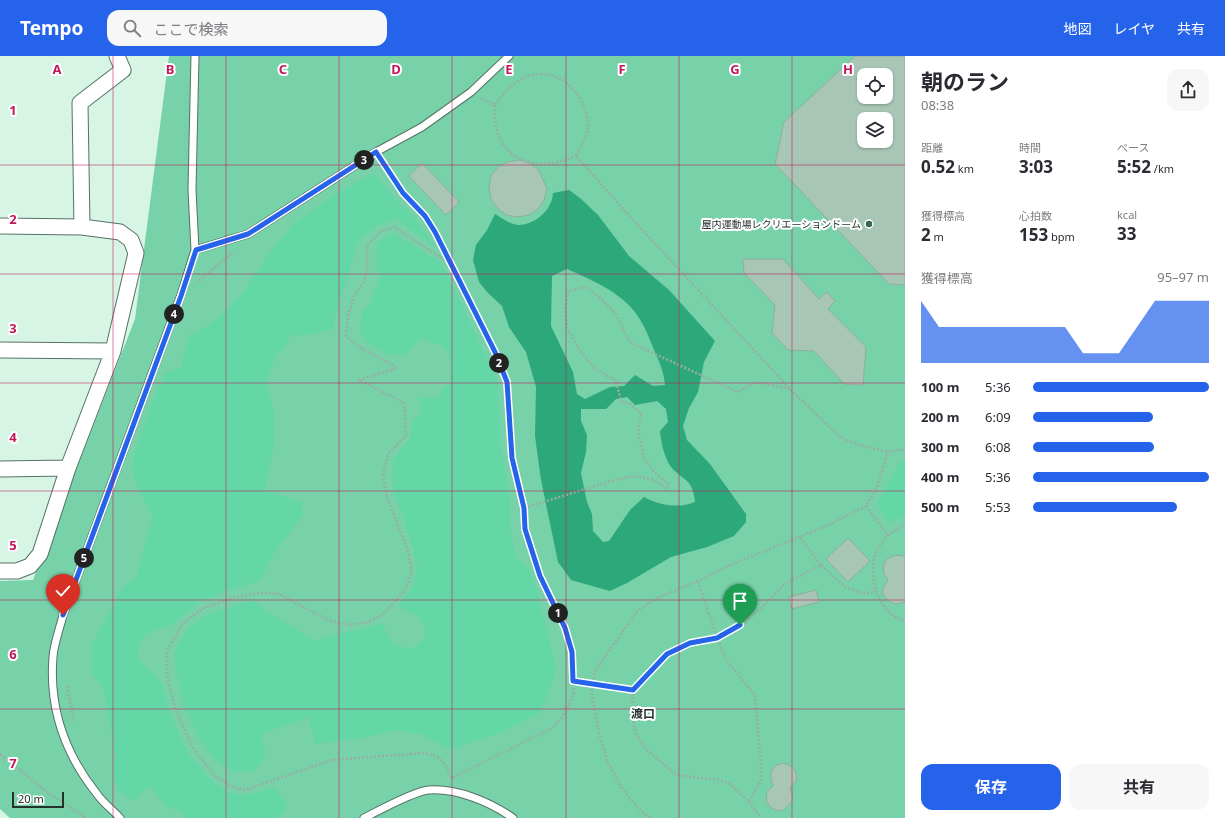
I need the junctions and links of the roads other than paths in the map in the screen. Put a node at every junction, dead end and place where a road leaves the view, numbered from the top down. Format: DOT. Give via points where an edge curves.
graph roads {
  1 [pos="116,56"];
  2 [pos="195,56"];
  3 [pos="509,56"];
  4 [pos="0,226"];
  5 [pos="82,227"];
  6 [pos="196,250"];
  7 [pos="0,350"];
  8 [pos="113,351"];
  9 [pos="68,468"];
  10 [pos="0,469"];
  11 [pos="0,571"];
  12 [pos="120,818"];
  13 [pos="364,818"];
  14 [pos="513,818"];
  1 -- 5 [label="street" via="123,70 80,103"];
  2 -- 6 [label="lane" via="192,190"];
  3 -- 6 [label="lane" via="471,92 432,121 376,152 248,234"];
  4 -- 5 [label="street"];
  5 -- 8 [label="street" via="120,232 131,240 136,253"];
  6 -- 12 [label="lane" via="63,615 53,656 53,690 59,726 89,783"];
  7 -- 8 [label="street"];
  8 -- 9 [label="street"];
  9 -- 10 [label="street"];
  9 -- 11 [label="street" via="40,554 30,566 17,572"];
  13 -- 14 [label="lane" via="428,790 462,794 495,806"];
}
